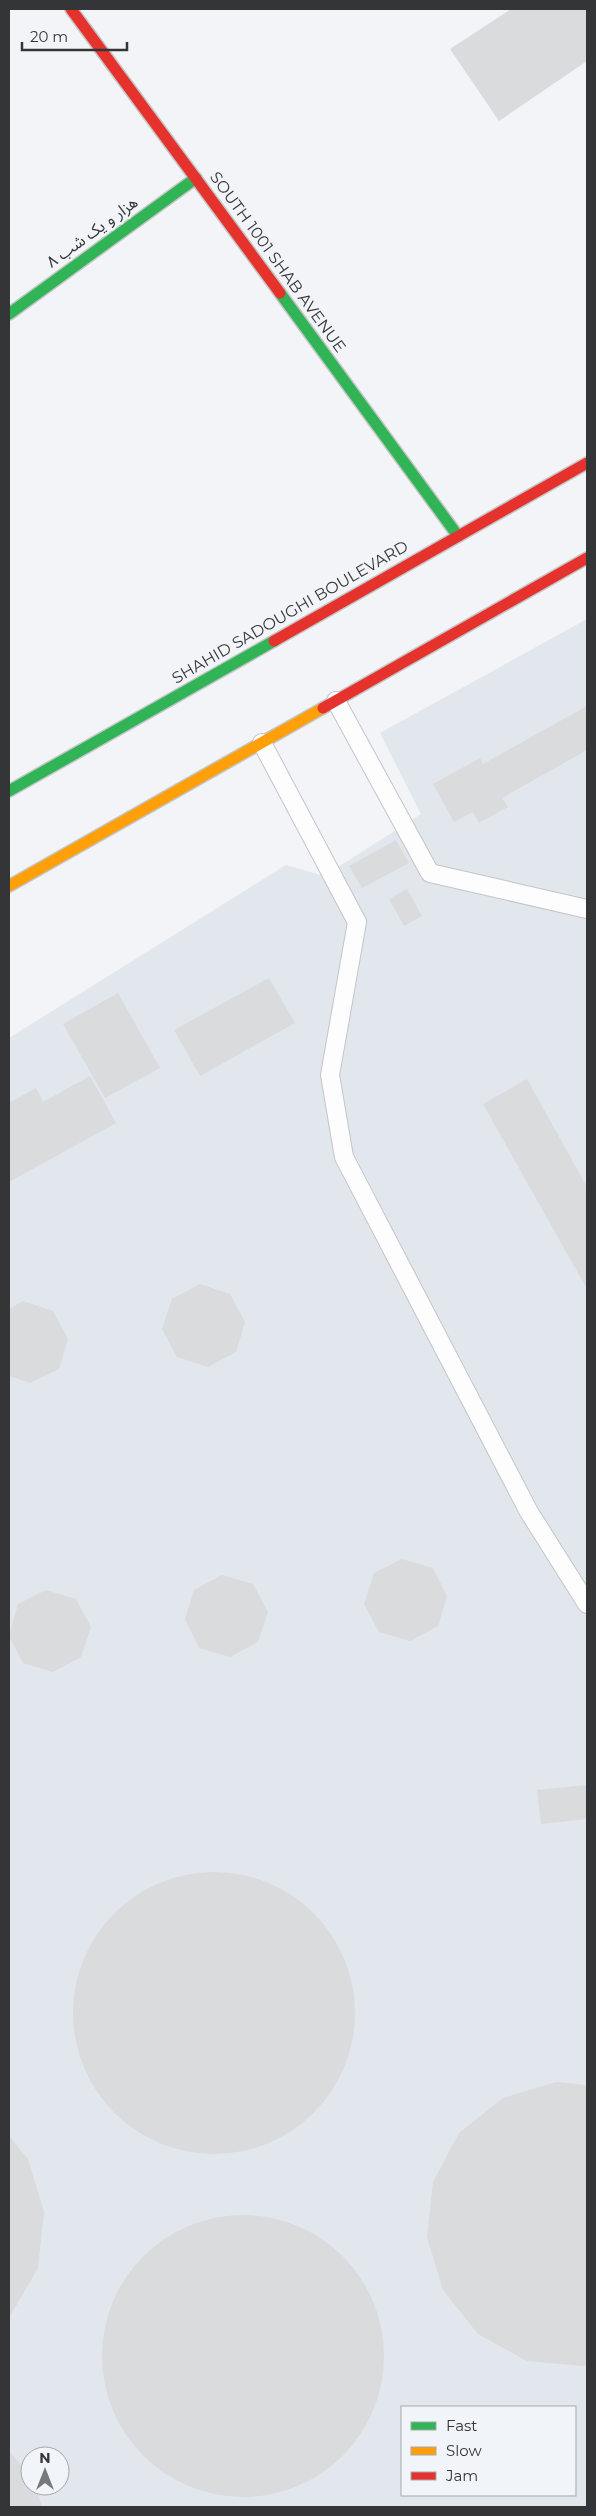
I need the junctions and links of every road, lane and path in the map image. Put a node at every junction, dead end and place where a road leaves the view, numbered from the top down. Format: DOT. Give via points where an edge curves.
graph roads {
  1 [pos="71,9"];
  2 [pos="196,178"];
  3 [pos="9,314"];
  4 [pos="587,463"];
  5 [pos="458,536"];
  6 [pos="587,558"];
  7 [pos="336,701"];
  8 [pos="262,743"];
  9 [pos="9,790"];
  10 [pos="9,886"];
  11 [pos="587,909"];
  12 [pos="587,1604"];
  1 -- 2 [label="main road, SOUTH 1001 SHAB AVENUE"];
  2 -- 3 [label="main road, هزار و یک شب ۸"];
  2 -- 5 [label="main road, SOUTH 1001 SHAB AVENUE"];
  4 -- 5 [label="main road, SHAHID SADOUGHI BOULEVARD"];
  5 -- 9 [label="main road, SHAHID SADOUGHI BOULEVARD"];
  6 -- 7 [label="main road"];
  7 -- 8 [label="main road"];
  7 -- 11 [label="lane" via="430,873"];
  8 -- 10 [label="main road"];
  8 -- 12 [label="lane" via="357,922 330,1076 344,1157 529,1512"];
}
